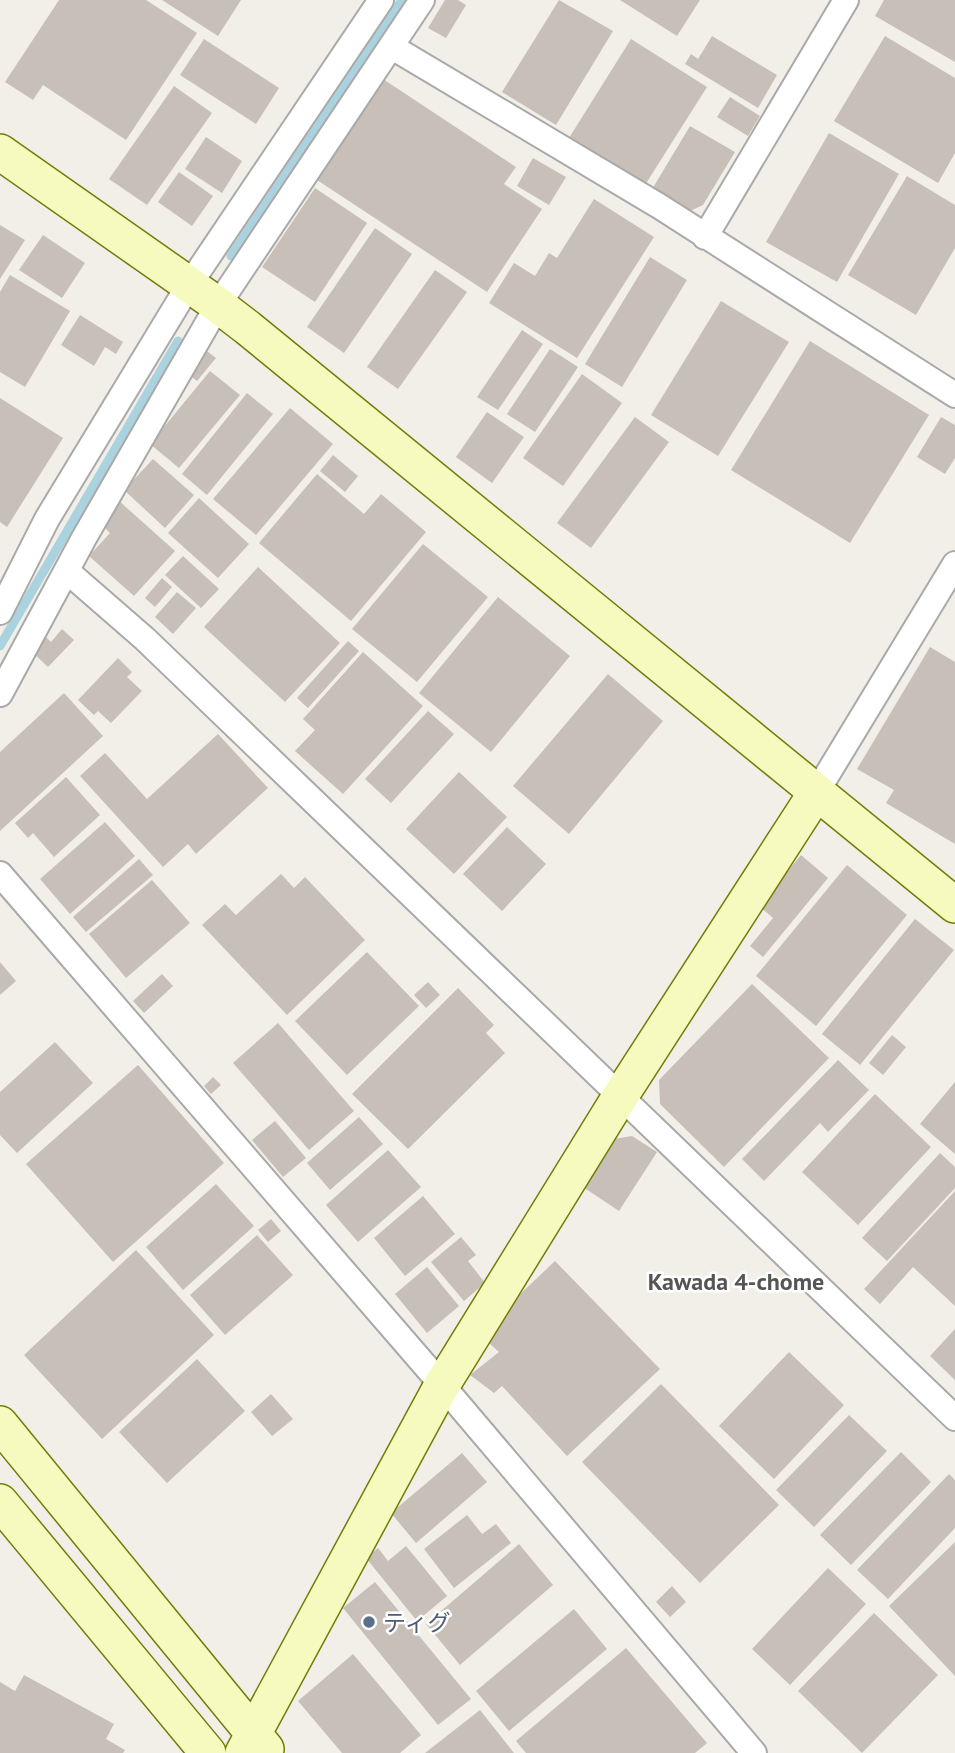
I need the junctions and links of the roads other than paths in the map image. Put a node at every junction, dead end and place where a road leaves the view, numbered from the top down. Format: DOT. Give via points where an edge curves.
graph roads {
  1 [pos="381,0"];
  2 [pos="422,0"];
  3 [pos="846,0"];
  4 [pos="393,47"];
  5 [pos="0,152"];
  6 [pos="705,237"];
  7 [pos="189,285"];
  8 [pos="218,305"];
  9 [pos="955,395"];
  10 [pos="955,564"];
  11 [pos="68,572"];
  12 [pos="0,612"];
  13 [pos="0,694"];
  14 [pos="816,793"];
  15 [pos="0,874"];
  16 [pos="955,905"];
  17 [pos="621,1096"];
  18 [pos="442,1385"];
  19 [pos="955,1419"];
  20 [pos="0,1424"];
  21 [pos="0,1503"];
  22 [pos="255,1746"];
  23 [pos="208,1753"];
  24 [pos="754,1753"];
  1 -- 7 [label="street"];
  2 -- 4 [label="street"];
  3 -- 6 [label="street"];
  4 -- 6 [label="street"];
  4 -- 8 [label="street"];
  5 -- 7 [label="street"];
  6 -- 9 [label="street"];
  7 -- 8 [label="street"];
  7 -- 12 [label="street" via="47,519"];
  8 -- 11 [label="street"];
  8 -- 14 [label="street"];
  10 -- 14 [label="street"];
  11 -- 13 [label="street"];
  11 -- 17 [label="street" via="145,639"];
  14 -- 16 [label="street"];
  14 -- 17 [label="street"];
  15 -- 18 [label="street"];
  17 -- 18 [label="street"];
  17 -- 19 [label="street"];
  18 -- 22 [label="street"];
  18 -- 24 [label="street"];
  20 -- 22 [label="street"];
  21 -- 23 [label="street"];
}
